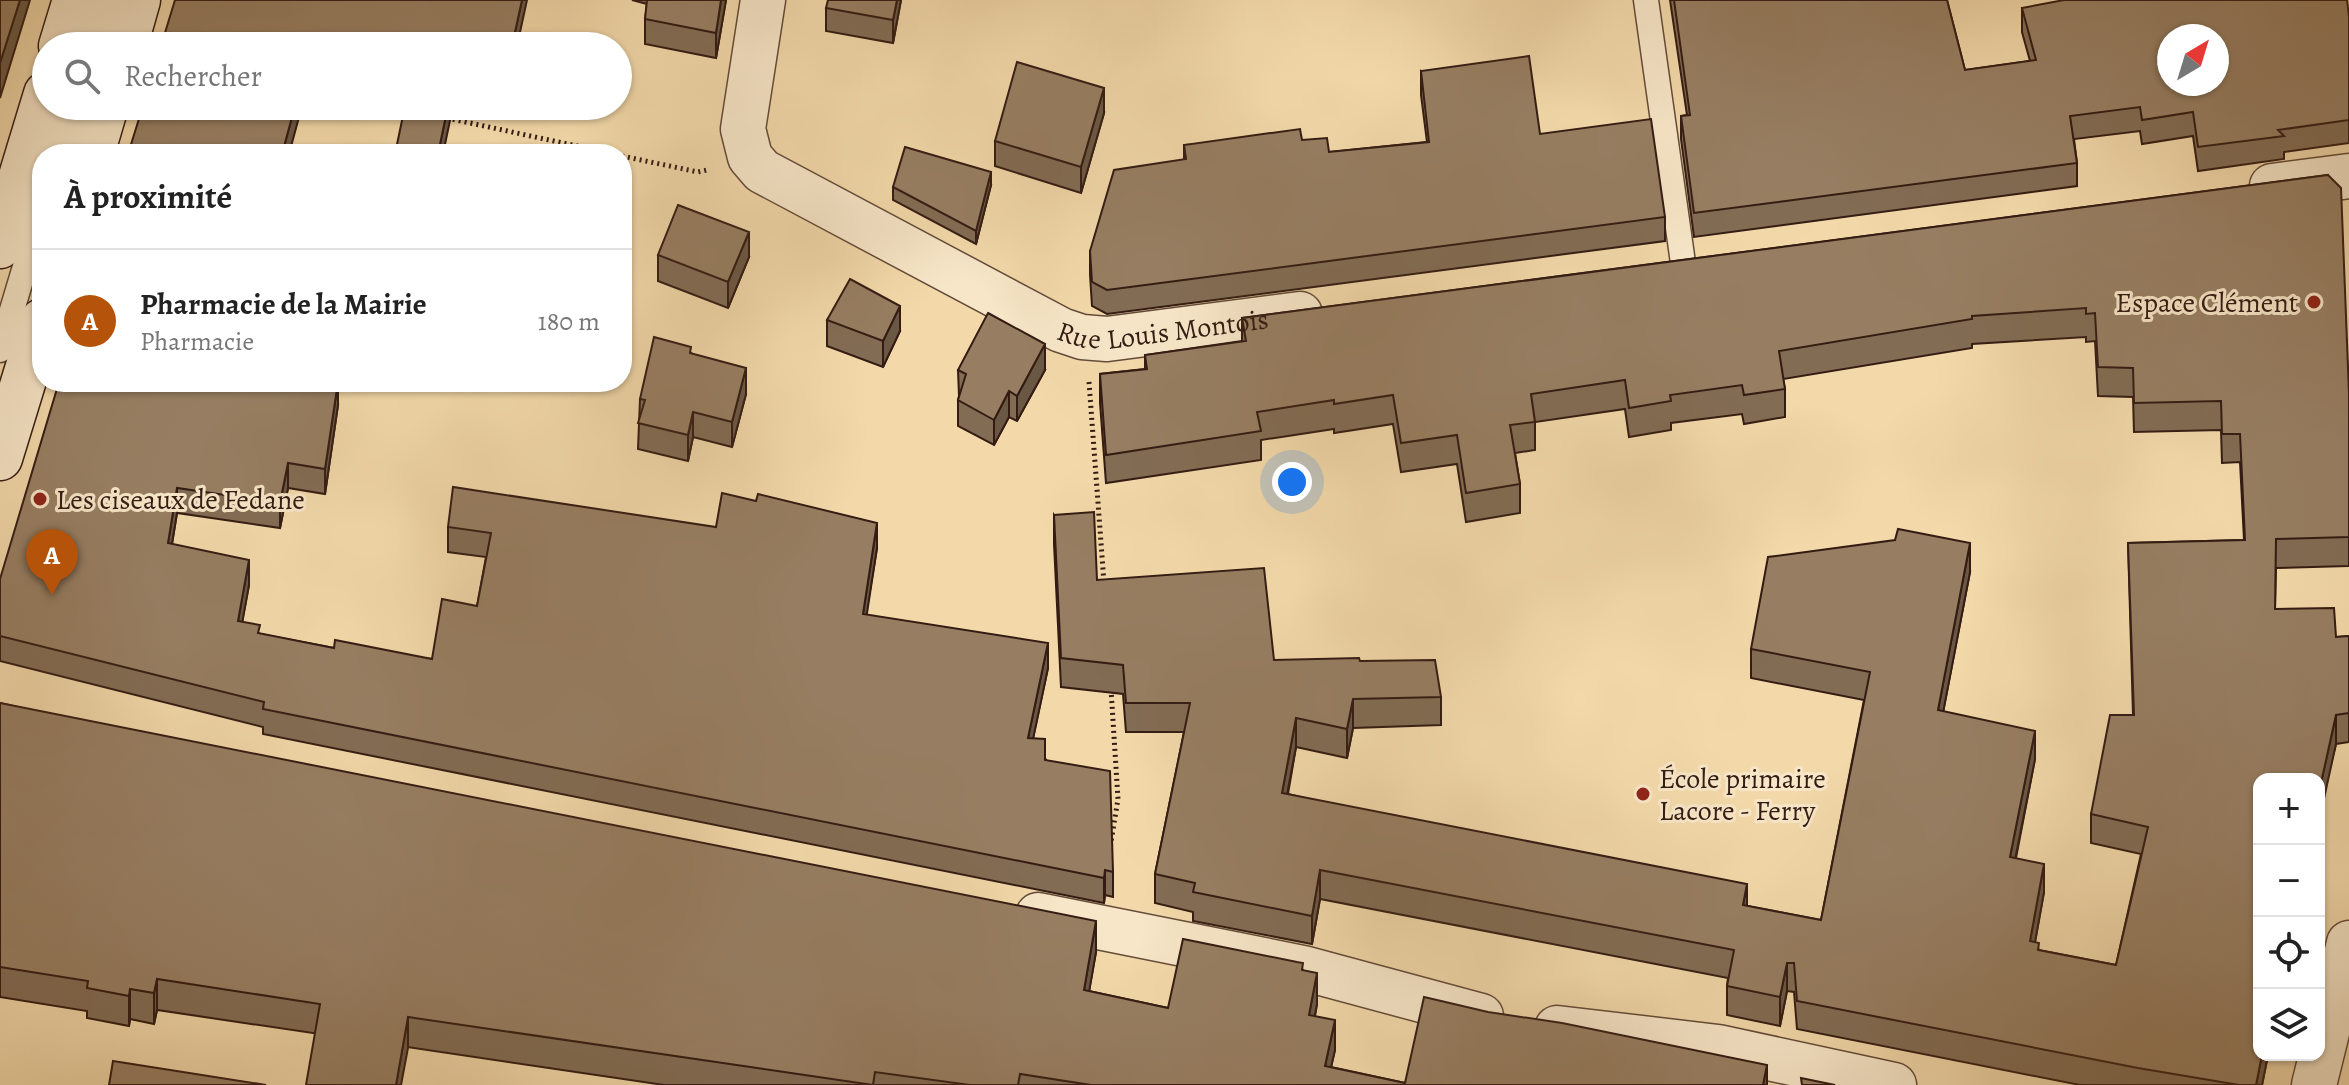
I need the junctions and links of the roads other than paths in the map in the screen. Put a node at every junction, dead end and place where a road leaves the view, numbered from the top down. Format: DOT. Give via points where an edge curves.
graph roads {
  1 [pos="75,0"];
  2 [pos="105,0"];
  3 [pos="138,0"];
  4 [pos="763,0"];
  5 [pos="1646,0"];
  6 [pos="65,32"];
  7 [pos="95,32"];
  8 [pos="129,32"];
  9 [pos="38,120"];
  10 [pos="69,120"];
  11 [pos="102,120"];
  12 [pos="62,144"];
  13 [pos="95,144"];
  14 [pos="2349,176"];
  15 [pos="2226,192"];
  16 [pos="0,246"];
  17 [pos="32,256"];
  18 [pos="1729,257"];
  19 [pos="1667,265"];
  20 [pos="1340,308"];
  21 [pos="32,335"];
  22 [pos="8,368"];
  23 [pos="0,458"];
  24 [pos="1006,908"];
  25 [pos="2349,943"];
  26 [pos="1894,1085"];
  27 [pos="2314,1085"];
  1 -- 6 [label="street"];
  2 -- 7 [label="lane"];
  3 -- 8 [label="street"];
  4 -- 20 [label="street, Rue Louis Montois" via="743,129 750,157 762,171 1082,337 1107,339"];
  5 -- 19 [label="lane"];
  9 -- 16 [label="street"];
  10 -- 12 [label="lane"];
  11 -- 13 [label="street"];
  14 -- 15 [label="street"];
  17 -- 22 [label="lane"];
  18 -- 19 [label="street"];
  21 -- 22 [label="street"];
  22 -- 23 [label="street"];
  24 -- 26 [label="street" via="1303,968 1493,1018 1718,1047"];
  25 -- 27 [label="street"];
}
